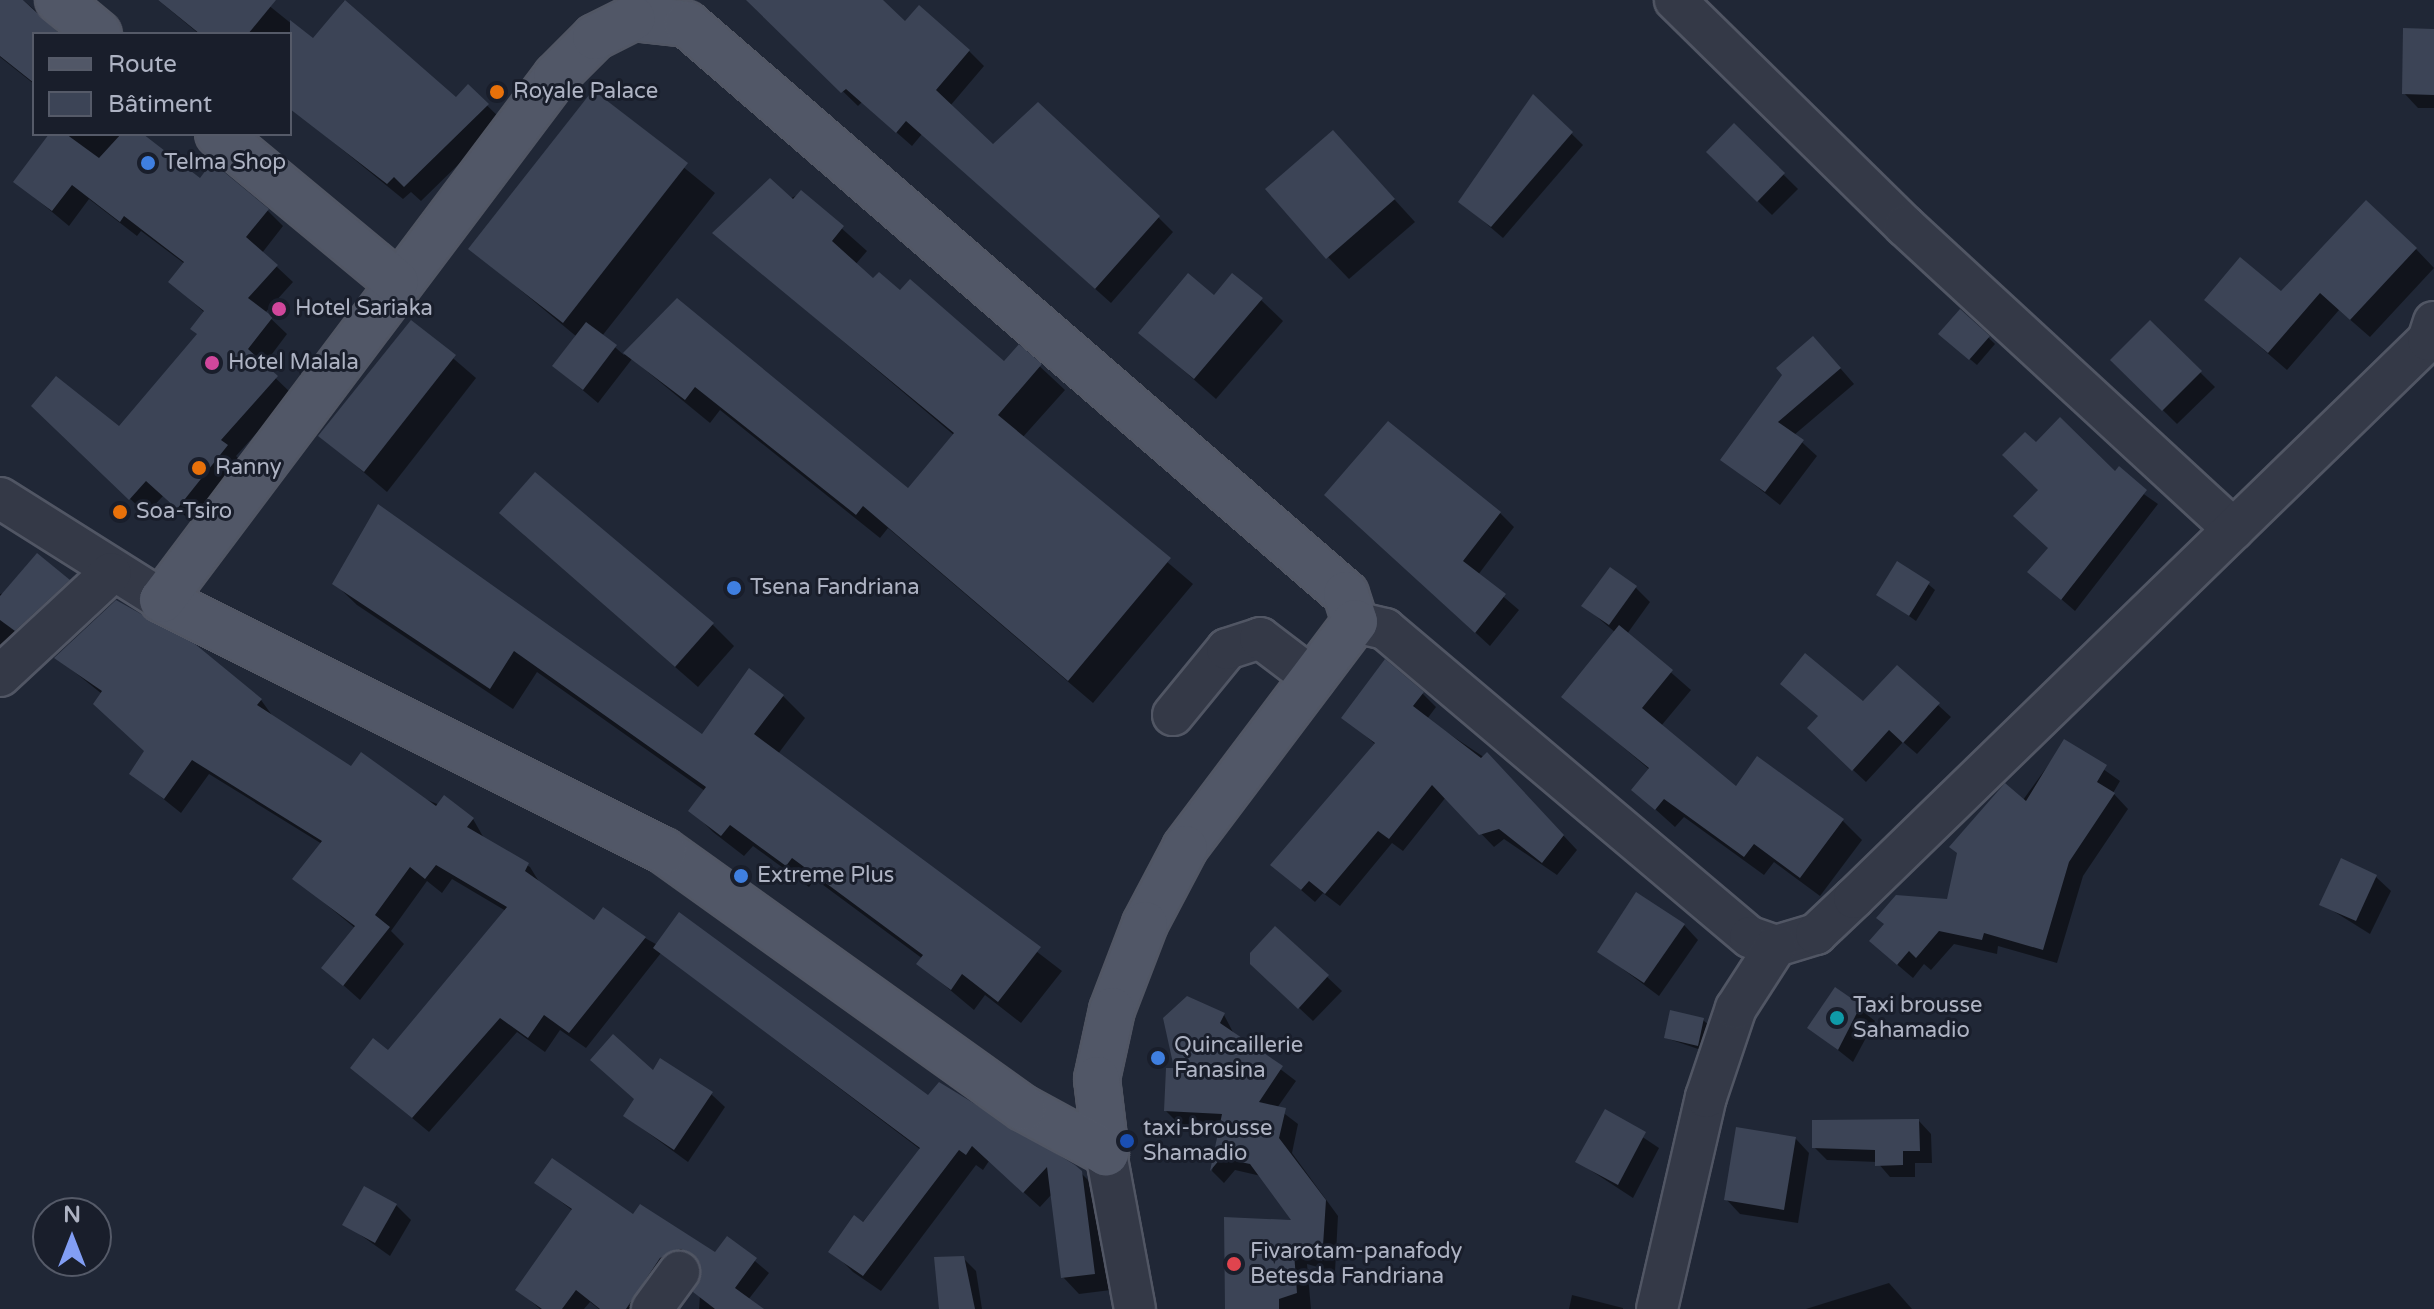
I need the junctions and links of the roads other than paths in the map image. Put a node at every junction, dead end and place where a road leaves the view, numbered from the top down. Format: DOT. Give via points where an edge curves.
graph roads {
  1 [pos="58,0"];
  2 [pos="1675,0"];
  3 [pos="97,32"];
  4 [pos="220,136"];
  5 [pos="396,282"];
  6 [pos="2434,322"];
  7 [pos="0,498"];
  8 [pos="2233,529"];
  9 [pos="111,573"];
  10 [pos="162,600"];
  11 [pos="1355,622"];
  12 [pos="0,676"];
  13 [pos="1314,679"];
  14 [pos="1173,715"];
  15 [pos="1776,946"];
  16 [pos="1106,1153"];
  17 [pos="679,1272"];
  18 [pos="652,1309"];
  19 [pos="1135,1309"];
  20 [pos="1657,1309"];
  1 -- 3 [label="main road"];
  2 -- 8 [label="street" via="1905,226"];
  4 -- 5 [label="main road"];
  5 -- 10 [label="main road"];
  5 -- 11 [label="main road" via="595,37 633,18 687,24 1346,594"];
  6 -- 8 [label="street" via="2428,340"];
  7 -- 9 [label="street"];
  8 -- 15 [label="street" via="1816,934"];
  9 -- 10 [label="street"];
  9 -- 12 [label="street"];
  10 -- 16 [label="main road" via="664,851 1023,1108"];
  11 -- 13 [label="main road"];
  11 -- 15 [label="street" via="1385,629 1750,937"];
  13 -- 14 [label="street" via="1260,638 1227,649"];
  13 -- 16 [label="main road" via="1185,848 1145,924 1112,1010 1097,1079"];
  15 -- 20 [label="street" via="1736,1008 1706,1097"];
  16 -- 19 [label="street"];
  17 -- 18 [label="street"];
}
